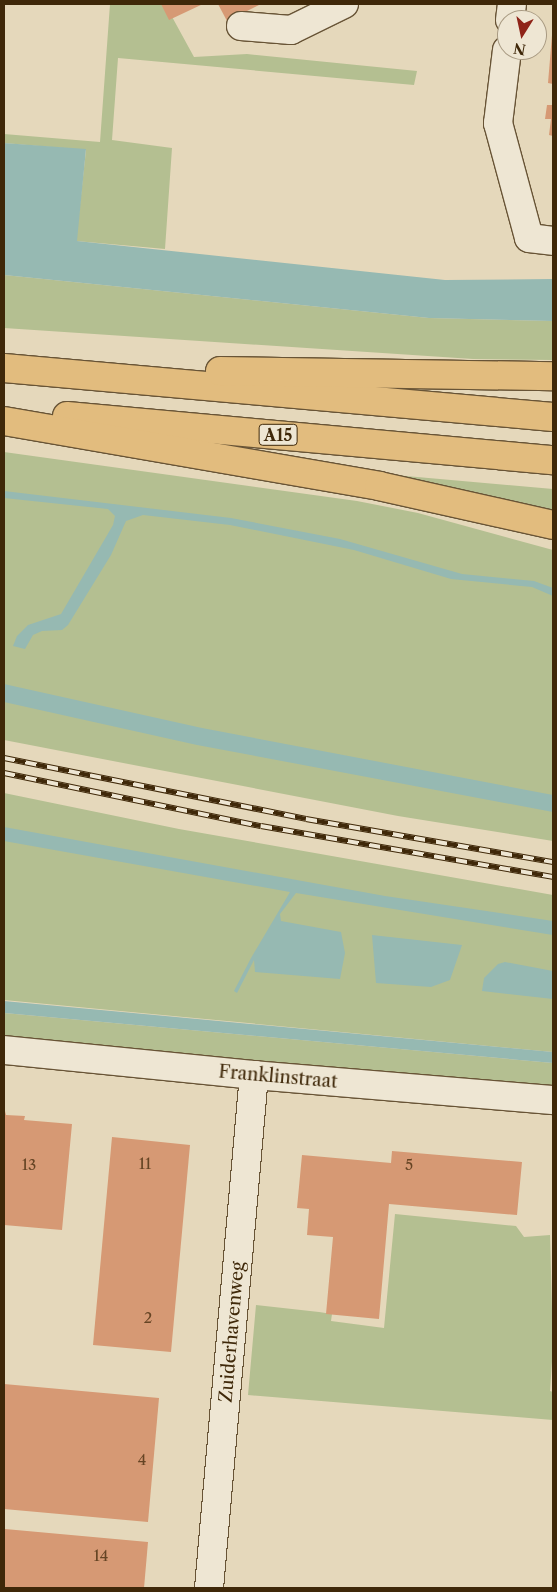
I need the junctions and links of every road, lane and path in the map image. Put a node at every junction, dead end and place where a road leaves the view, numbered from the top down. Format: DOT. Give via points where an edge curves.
graph roads {
  1 [pos="344,4"];
  2 [pos="241,26"];
  3 [pos="506,60"];
  4 [pos="553,241"];
  5 [pos="4,368"];
  6 [pos="553,376"];
  7 [pos="4,410"];
  8 [pos="553,417"];
  9 [pos="4,421"];
  10 [pos="553,460"];
  11 [pos="553,525"];
  12 [pos="4,1050"];
  13 [pos="254,1075"];
  14 [pos="553,1100"];
  15 [pos="209,1588"];
  1 -- 2 [label="street" via="291,30"];
  3 -- 4 [label="street" via="498,123 528,238"];
  5 -- 6 [label="highway"];
  5 -- 8 [label="highway"];
  7 -- 10 [label="highway, A15"];
  9 -- 11 [label="highway, A15" via="379,486"];
  12 -- 13 [label="street, Franklinstraat"];
  13 -- 14 [label="street, Franklinstraat"];
  13 -- 15 [label="street, Zuiderhavenweg"];
}
